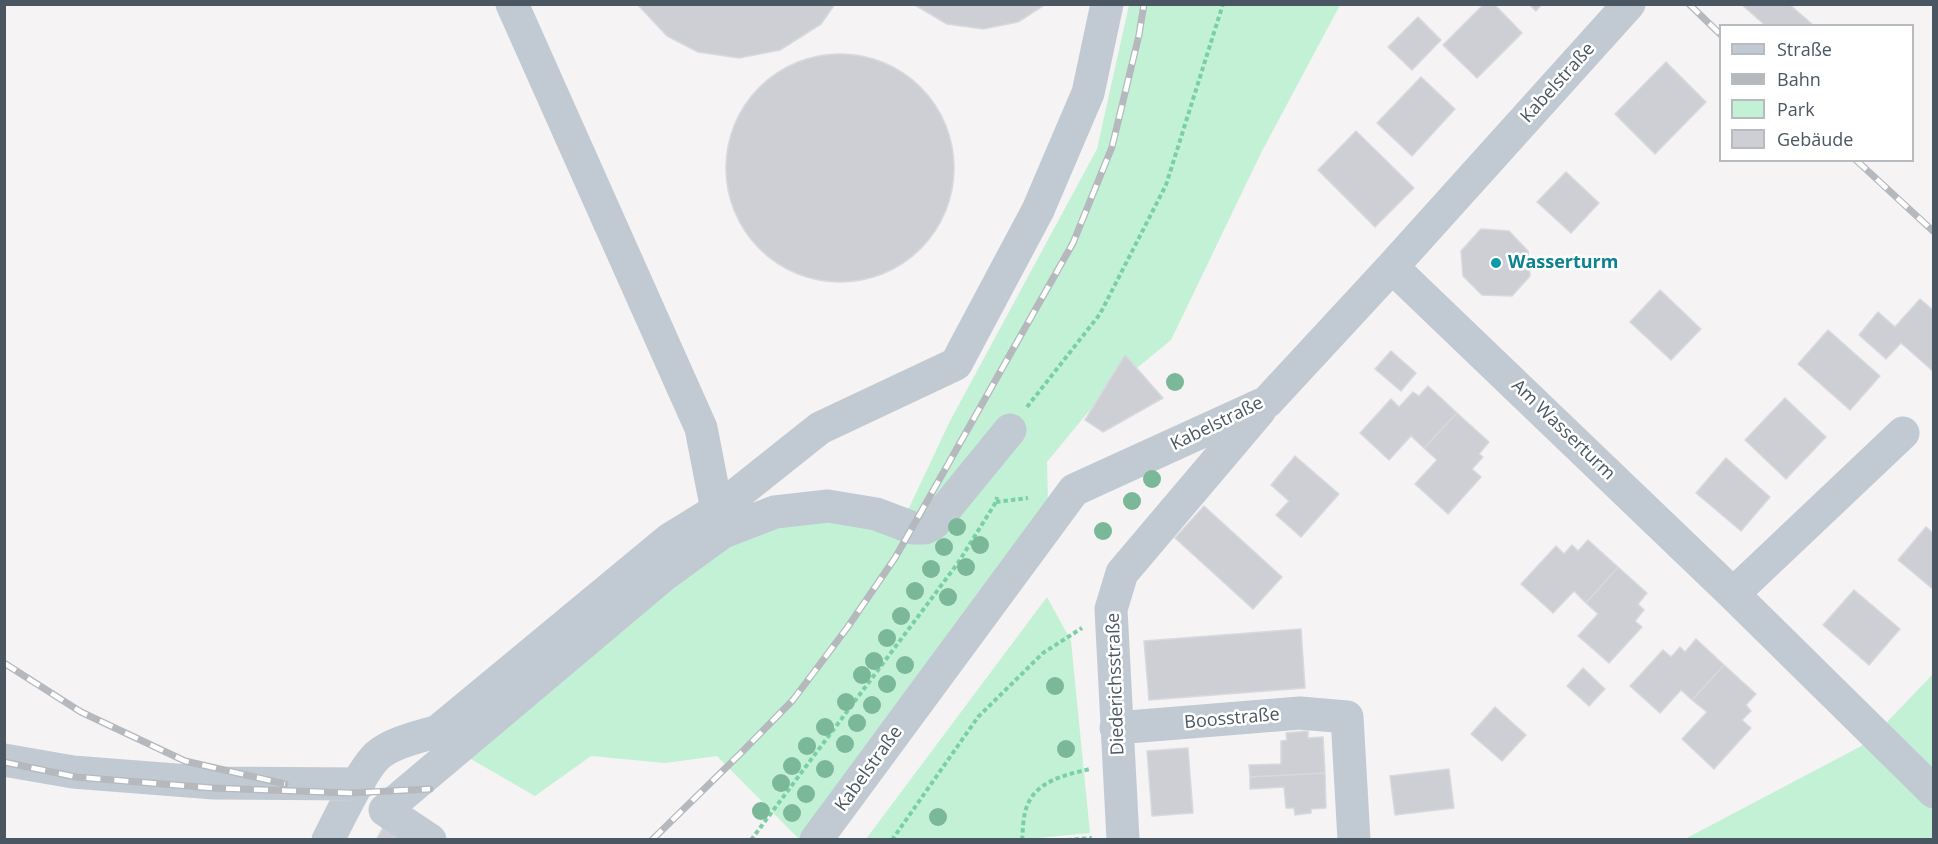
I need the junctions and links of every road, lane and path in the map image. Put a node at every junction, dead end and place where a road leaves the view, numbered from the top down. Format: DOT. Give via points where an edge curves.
graph roads {
  1 [pos="512,4"];
  2 [pos="1107,4"];
  3 [pos="1629,4"];
  4 [pos="1392,267"];
  5 [pos="1267,402"];
  6 [pos="1010,430"];
  7 [pos="1903,433"];
  8 [pos="717,510"];
  9 [pos="1733,594"];
  10 [pos="1111,609"];
  11 [pos="1116,728"];
  12 [pos="4,760"];
  13 [pos="1119,763"];
  14 [pos="359,784"];
  15 [pos="1934,792"];
  16 [pos="328,840"];
  17 [pos="430,840"];
  18 [pos="816,840"];
  19 [pos="892,840"];
  20 [pos="1022,840"];
  21 [pos="1123,840"];
  22 [pos="1354,840"];
  1 -- 8 [label="street" via="701,428"];
  2 -- 8 [label="street" via="1088,93 1038,210 956,364 820,428"];
  3 -- 4 [label="street, Kabelstraße"];
  4 -- 5 [label="street, Kabelstraße"];
  4 -- 9 [label="street, Am Wasserturm"];
  5 -- 10 [label="street, Diederichsstraße" via="1122,573"];
  5 -- 18 [label="street, Kabelstraße" via="1074,490"];
  6 -- 17 [label="street" via="934,523 925,528 828,506 775,512 723,532 664,575 385,810"];
  7 -- 9 [label="street"];
  8 -- 14 [label="street" via="670,539 438,731 379,755"];
  9 -- 15 [label="street, Am Wasserturm"];
  10 -- 11 [label="street, Diederichsstraße"];
  10 -- 19 [label="path" via="1043,653 978,717"];
  11 -- 13 [label="street, Diederichsstraße"];
  11 -- 22 [label="street, Boosstraße" via="1300,713 1347,717"];
  12 -- 14 [label="street" via="73,772 214,783"];
  13 -- 20 [label="path" via="1058,777 1038,789 1026,807"];
  13 -- 21 [label="street, Diederichsstraße"];
  14 -- 16 [label="street"];
}
